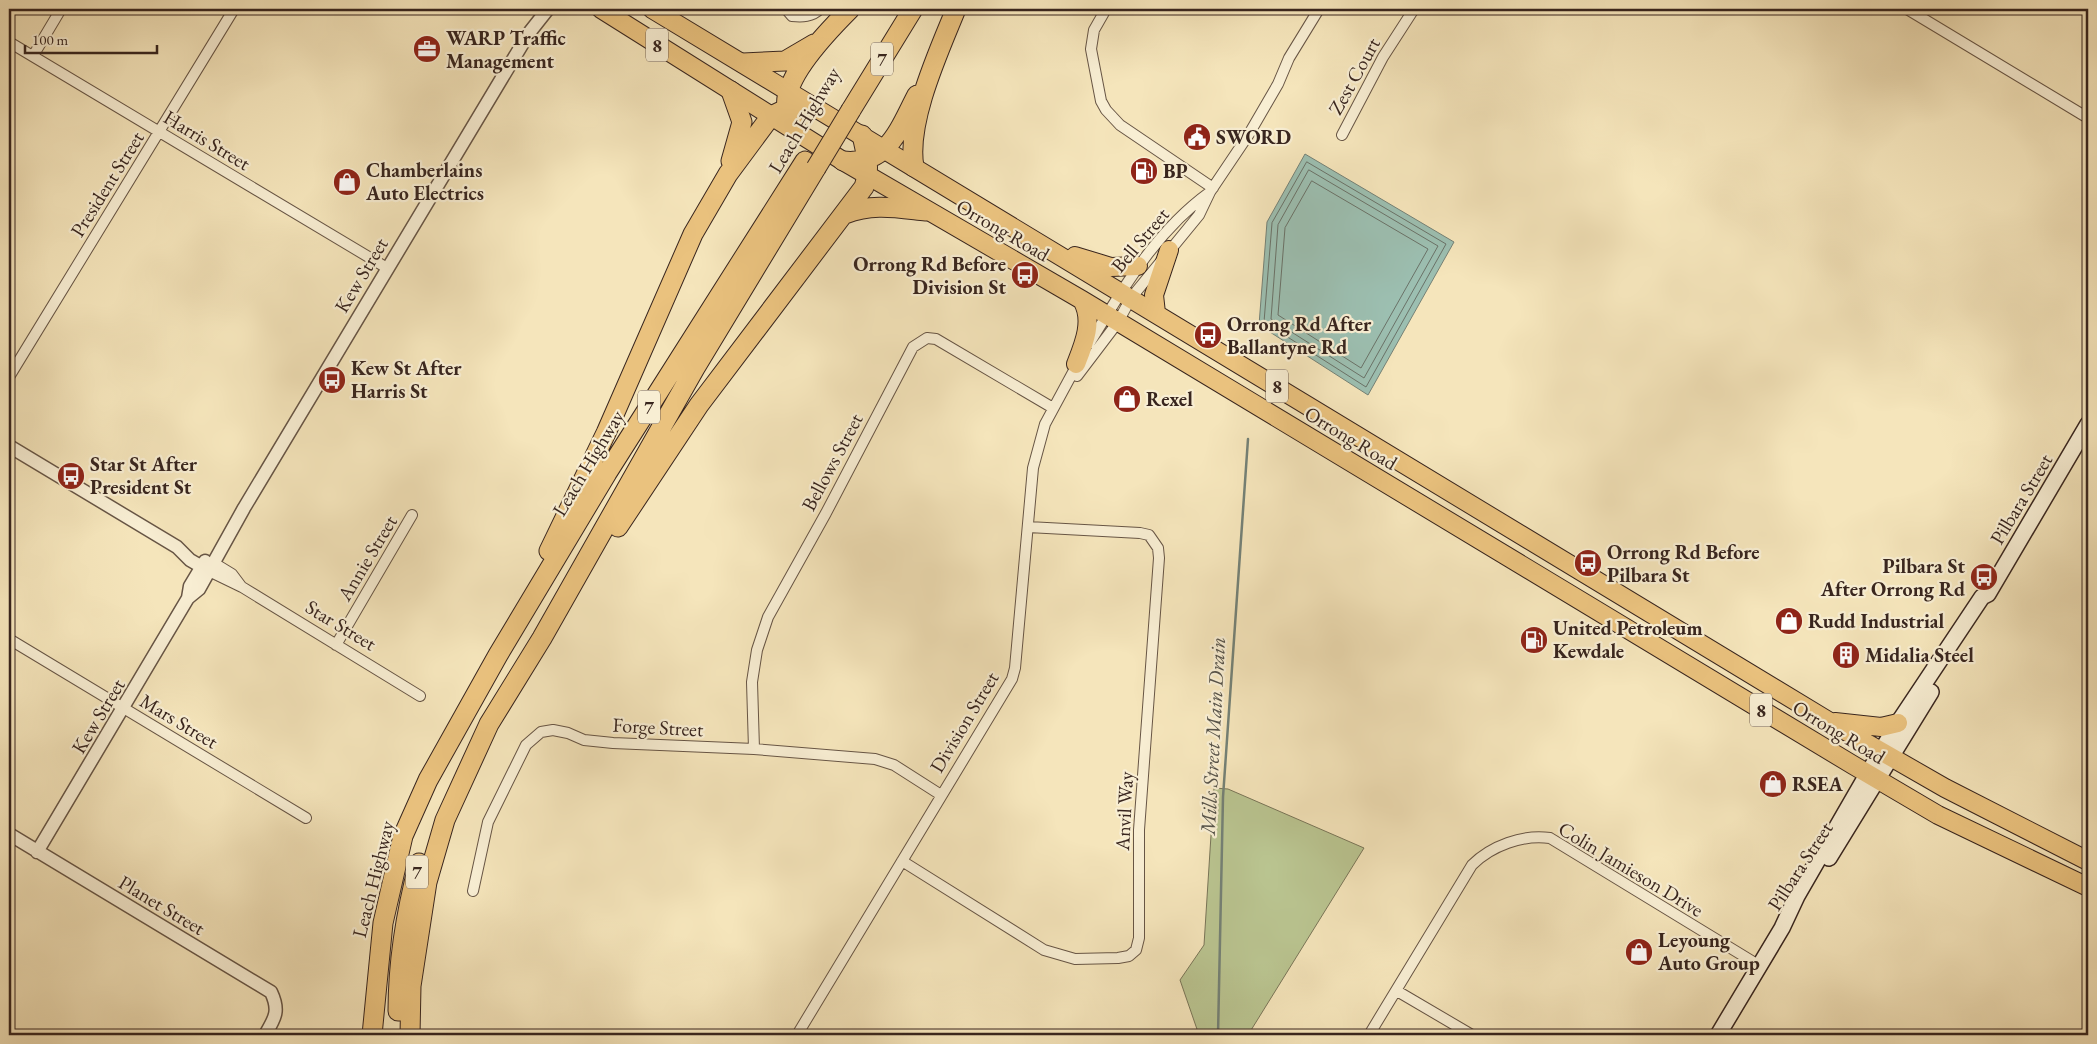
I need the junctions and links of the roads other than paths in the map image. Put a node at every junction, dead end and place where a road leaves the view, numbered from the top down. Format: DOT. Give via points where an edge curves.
graph roads {
  1 [pos="61,9"];
  2 [pos="234,9"];
  3 [pos="540,9"];
  4 [pos="548,9"];
  5 [pos="601,9"];
  6 [pos="652,9"];
  7 [pos="786,9"];
  8 [pos="820,9"];
  9 [pos="850,9"];
  10 [pos="898,9"];
  11 [pos="912,9"];
  12 [pos="956,9"];
  13 [pos="1106,9"];
  14 [pos="1319,9"];
  15 [pos="1414,9"];
  16 [pos="1907,9"];
  17 [pos="529,33"];
  18 [pos="820,40"];
  19 [pos="9,42"];
  20 [pos="32,56"];
  21 [pos="743,63"];
  22 [pos="930,73"];
  23 [pos="731,91"];
  24 [pos="782,105"];
  25 [pos="846,106"];
  26 [pos="816,107"];
  27 [pos="2088,118"];
  28 [pos="160,133"];
  29 [pos="799,134"];
  30 [pos="862,135"];
  31 [pos="1342,135"];
  32 [pos="885,149"];
  33 [pos="843,161"];
  34 [pos="810,165"];
  35 [pos="914,167"];
  36 [pos="868,168"];
  37 [pos="728,174"];
  38 [pos="1212,190"];
  39 [pos="926,211"];
  40 [pos="845,214"];
  41 [pos="1033,240"];
  42 [pos="1169,250"];
  43 [pos="1138,266"];
  44 [pos="387,268"];
  45 [pos="1125,295"];
  46 [pos="1082,300"];
  47 [pos="1156,313"];
  48 [pos="1112,319"];
  49 [pos="1076,364"];
  50 [pos="9,377"];
  51 [pos="1062,393"];
  52 [pos="1053,408"];
  53 [pos="2088,424"];
  54 [pos="9,446"];
  55 [pos="412,515"];
  56 [pos="1028,527"];
  57 [pos="208,565"];
  58 [pos="1988,594"];
  59 [pos="542,638"];
  60 [pos="9,639"];
  61 [pos="336,644"];
  62 [pos="498,655"];
  63 [pos="420,696"];
  64 [pos="124,709"];
  65 [pos="1830,722"];
  66 [pos="1898,723"];
  67 [pos="489,724"];
  68 [pos="754,749"];
  69 [pos="1886,755"];
  70 [pos="1873,777"];
  71 [pos="941,795"];
  72 [pos="306,818"];
  73 [pos="9,834"];
  74 [pos="37,852"];
  75 [pos="902,861"];
  76 [pos="2088,861"];
  77 [pos="2088,887"];
  78 [pos="473,891"];
  79 [pos="377,966"];
  80 [pos="1760,966"];
  81 [pos="1397,991"];
  82 [pos="265,1035"];
  83 [pos="372,1035"];
  84 [pos="378,1035"];
  85 [pos="398,1035"];
  86 [pos="410,1035"];
  87 [pos="797,1035"];
  88 [pos="1369,1035"];
  89 [pos="1472,1035"];
  90 [pos="1718,1035"];
  1 -- 20 [label="street"];
  2 -- 28 [label="street, President Street"];
  3 -- 17 [label="street, Kew Street"];
  4 -- 17 [label="street, Kew Street"];
  5 -- 23 [label="highway, 8"];
  6 -- 21 [label="highway, 8"];
  7 -- 8 [label="street" via="792,16 803,17"];
  9 -- 18 [label="highway"];
  10 -- 25 [label="highway, Leach Highway / 7"];
  11 -- 25 [label="highway, Leach Highway / 7"];
  12 -- 22 [label="highway"];
  13 -- 38 [label="street" via="1094,30 1090,49 1101,101 1106,110 1120,125"];
  14 -- 38 [label="street, Bell Street" via="1249,134"];
  15 -- 31 [label="street, Zest Court" via="1383,57"];
  16 -- 27 [label="street"];
  17 -- 44 [label="street, Kew Street"];
  18 -- 21 [label="highway" via="785,61"];
  18 -- 24 [label="highway"];
  19 -- 20 [label="street, Harris Street"];
  20 -- 28 [label="street, Harris Street"];
  21 -- 24 [label="highway, 8"];
  22 -- 32 [label="highway"];
  22 -- 35 [label="highway" via="912,148"];
  23 -- 24 [label="highway, 8"];
  23 -- 37 [label="highway" via="742,122"];
  24 -- 26 [label="highway"];
  24 -- 29 [label="highway"];
  24 -- 37 [label="highway"];
  25 -- 34 [label="highway, Leach Highway / 7"];
  26 -- 30 [label="highway, Orrong Road / 8"];
  28 -- 44 [label="street, Harris Street"];
  28 -- 50 [label="street, President Street"];
  29 -- 33 [label="highway"];
  30 -- 32 [label="highway, Orrong Road / 8"];
  30 -- 36 [label="highway"];
  32 -- 35 [label="highway, Orrong Road / 8"];
  32 -- 36 [label="highway"];
  33 -- 36 [label="highway" via="856,162"];
  34 -- 59 [label="highway, Leach Highway / 7"];
  34 -- 62 [label="highway, Leach Highway / 7" via="607,473"];
  35 -- 41 [label="highway, Orrong Road / 8"];
  36 -- 39 [label="highway, Orrong Road / 8"];
  36 -- 40 [label="highway" via="864,187"];
  37 -- 62 [label="highway" via="693,234 606,433"];
  38 -- 42 [label="street, Bell Street" via="1199,214"];
  38 -- 43 [label="street, Bell Street" via="1190,206"];
  39 -- 40 [label="highway" via="876,206"];
  39 -- 46 [label="highway, Orrong Road / 8"];
  40 -- 59 [label="highway" via="699,405"];
  41 -- 43 [label="highway" via="1111,267"];
  41 -- 45 [label="highway, Orrong Road / 8"];
  42 -- 45 [label="street, Bell Street"];
  42 -- 47 [label="highway" via="1154,295"];
  43 -- 45 [label="street, Bell Street"];
  44 -- 57 [label="street, Kew Street"];
  45 -- 47 [label="highway, Orrong Road / 8"];
  45 -- 48 [label="street"];
  46 -- 48 [label="highway, Orrong Road / 8"];
  46 -- 49 [label="highway" via="1087,313 1086,332"];
  47 -- 65 [label="highway, Orrong Road / 8"];
  48 -- 49 [label="street, Division Street"];
  48 -- 51 [label="street, Division Street"];
  48 -- 70 [label="highway, Orrong Road / 8"];
  49 -- 51 [label="street, Division Street"];
  51 -- 52 [label="street, Division Street"];
  52 -- 56 [label="street, Division Street" via="1036,451"];
  52 -- 68 [label="street, Bellows Street" via="936,339 927,338 913,347 768,617 757,650 752,682"];
  53 -- 58 [label="main road, Pilbara Street"];
  54 -- 57 [label="street, Star Street" via="177,547 190,560"];
  55 -- 61 [label="street, Annie Street"];
  56 -- 71 [label="street, Division Street" via="1012,679"];
  56 -- 75 [label="street, Anvil Way" via="1140,533 1149,535 1158,548 1156,625 1139,830 1139,938 1136,950 1129,956 1118,958 1074,958 1044,950"];
  57 -- 61 [label="street, Star Street" via="232,574 242,587"];
  57 -- 64 [label="street, Kew Street" via="199,589 188,598"];
  58 -- 66 [label="main road, Pilbara Street" via="1982,597"];
  58 -- 69 [label="main road, Pilbara Street" via="1988,600"];
  59 -- 67 [label="highway, Leach Highway / 7"];
  60 -- 64 [label="street, Mars Street"];
  61 -- 63 [label="street, Star Street"];
  62 -- 79 [label="highway, Leach Highway / 7" via="428,780 403,836 382,923"];
  64 -- 72 [label="street, Mars Street"];
  64 -- 74 [label="street, Kew Street"];
  65 -- 66 [label="highway" via="1881,727"];
  65 -- 69 [label="highway, Orrong Road / 8"];
  66 -- 69 [label="main road, Pilbara Street"];
  67 -- 85 [label="highway, 7" via="464,760 441,803 422,850 406,910 398,975"];
  67 -- 86 [label="highway, 7" via="445,820 427,882 411,986"];
  68 -- 71 [label="street, Forge Street" via="875,759 894,765"];
  68 -- 78 [label="street, Forge Street" via="613,743 584,740 553,730 541,732 526,744 516,760 488,822"];
  69 -- 70 [label="main road, Pilbara Street"];
  69 -- 76 [label="highway, Orrong Road / 8"];
  70 -- 77 [label="highway, Orrong Road / 8" via="1938,815"];
  70 -- 80 [label="main road, Pilbara Street" via="1800,906 1782,928"];
  71 -- 75 [label="street, Division Street"];
  73 -- 74 [label="street, Planet Street"];
  74 -- 82 [label="street, Planet Street" via="271,992 277,1005 274,1020"];
  75 -- 87 [label="street, Division Street"];
  79 -- 83 [label="highway, 7"];
  79 -- 84 [label="highway, 7"];
  80 -- 81 [label="street, Colin Jamieson Drive" via="1550,838 1537,836 1484,853 1472,865"];
  80 -- 90 [label="main road, Pilbara Street"];
  81 -- 88 [label="street, Colin Jamieson Drive"];
  81 -- 89 [label="street"];
}
